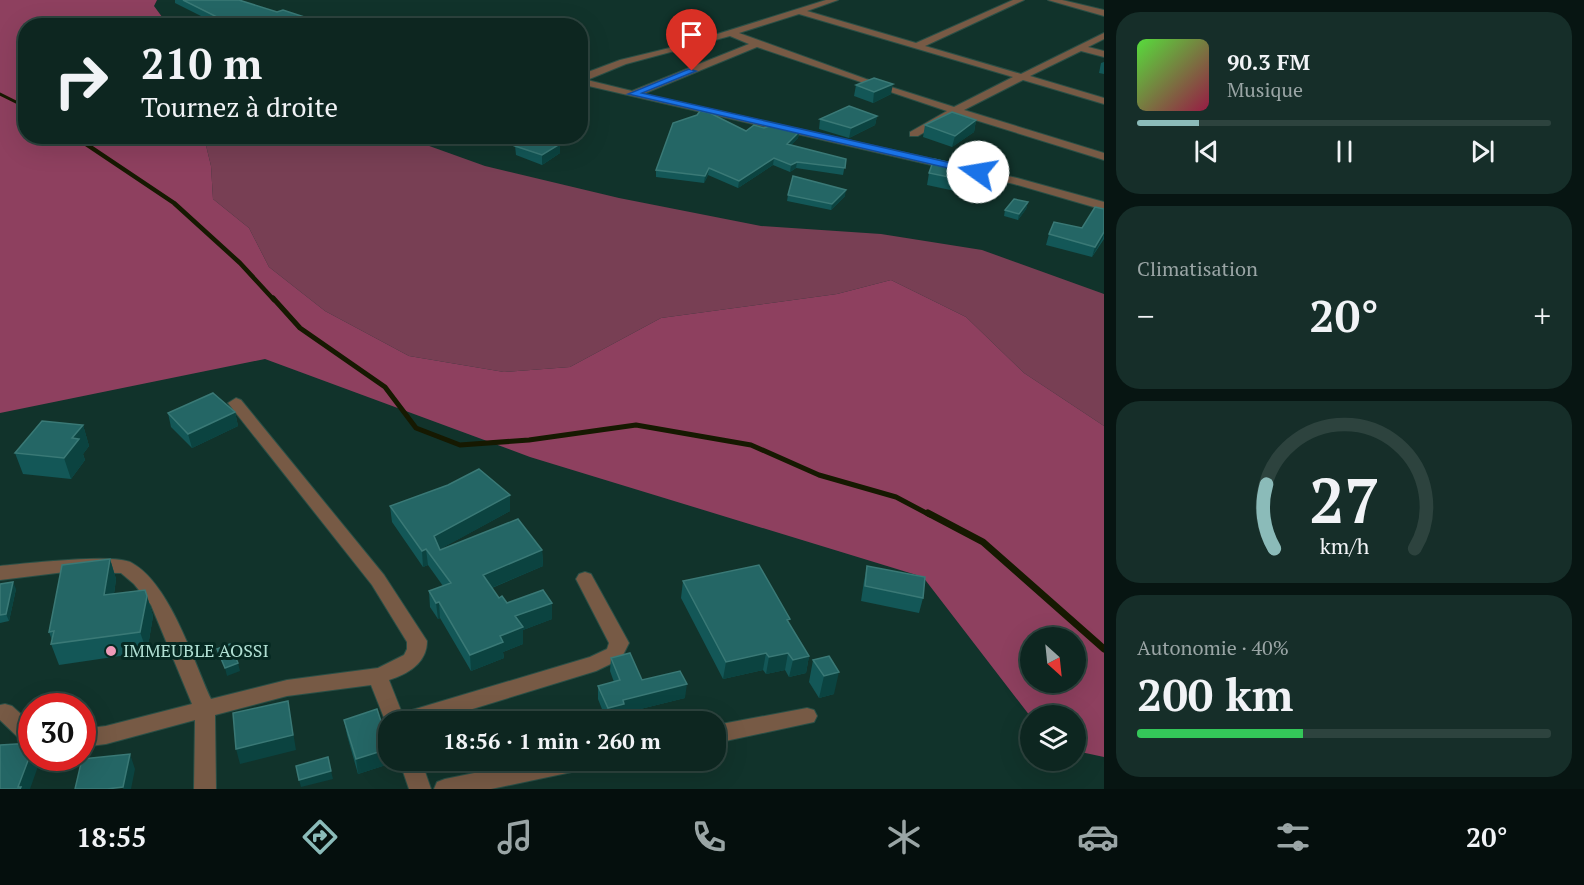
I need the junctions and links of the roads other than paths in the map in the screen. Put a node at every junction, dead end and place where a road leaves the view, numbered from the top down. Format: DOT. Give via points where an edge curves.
graph roads {
  1 [pos="834,0"];
  2 [pos="1020,0"];
  3 [pos="1052,0"];
  4 [pos="798,11"];
  5 [pos="1104,13"];
  6 [pos="732,33"];
  7 [pos="1104,36"];
  8 [pos="757,44"];
  9 [pos="917,46"];
  10 [pos="1080,48"];
  11 [pos="1104,54"];
  12 [pos="588,77"];
  13 [pos="1024,77"];
  14 [pos="588,82"];
  15 [pos="633,94"];
  16 [pos="1104,102"];
  17 [pos="957,109"];
  18 [pos="914,134"];
  19 [pos="1104,157"];
  20 [pos="1104,206"];
  21 [pos="236,403"];
  22 [pos="0,573"];
  23 [pos="585,579"];
  24 [pos="378,676"];
  25 [pos="205,710"];
  26 [pos="393,711"];
  27 [pos="435,711"];
  28 [pos="5,712"];
  29 [pos="807,716"];
  30 [pos="18,725"];
  31 [pos="726,732"];
  32 [pos="96,736"];
  33 [pos="414,771"];
  34 [pos="533,771"];
  35 [pos="205,789"];
  36 [pos="420,789"];
  37 [pos="445,789"];
  1 -- 4 [label="street"];
  2 -- 9 [label="street"];
  3 -- 5 [label="street"];
  4 -- 6 [label="street"];
  4 -- 9 [label="street"];
  6 -- 8 [label="street"];
  6 -- 12 [label="street" via="623,62"];
  7 -- 10 [label="street"];
  8 -- 15 [label="street"];
  8 -- 17 [label="street"];
  9 -- 13 [label="street"];
  10 -- 11 [label="street"];
  10 -- 13 [label="street"];
  13 -- 16 [label="street"];
  13 -- 17 [label="street"];
  14 -- 15 [label="street"];
  15 -- 20 [label="street" via="1017,181"];
  17 -- 18 [label="street"];
  17 -- 19 [label="street"];
  21 -- 24 [label="street" via="378,580 417,641 411,660"];
  22 -- 25 [label="street" via="65,566 125,567 159,602"];
  23 -- 27 [label="street" via="619,643 614,654 596,663"];
  24 -- 25 [label="street" via="287,688"];
  24 -- 26 [label="street"];
  25 -- 32 [label="street"];
  25 -- 35 [label="street"];
  28 -- 30 [label="street"];
  29 -- 31 [label="street"];
  33 -- 36 [label="street"];
  34 -- 37 [label="street"];
}
